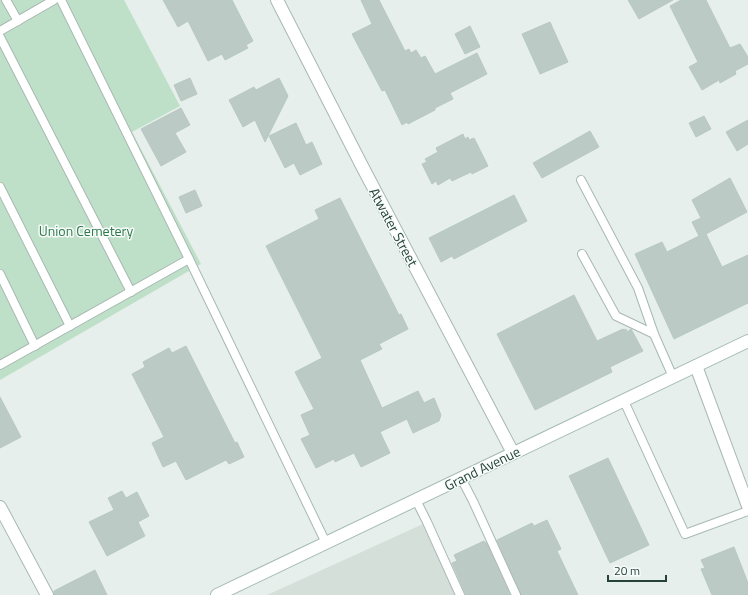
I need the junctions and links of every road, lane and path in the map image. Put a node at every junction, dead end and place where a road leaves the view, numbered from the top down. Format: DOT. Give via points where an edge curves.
graph roads {
  1 [pos="6,0"];
  2 [pos="54,0"];
  3 [pos="61,0"];
  4 [pos="277,0"];
  5 [pos="18,21"];
  6 [pos="0,31"];
  7 [pos="0,36"];
  8 [pos="581,180"];
  9 [pos="0,187"];
  10 [pos="582,254"];
  11 [pos="189,259"];
  12 [pos="0,274"];
  13 [pos="131,292"];
  14 [pos="70,326"];
  15 [pos="654,334"];
  16 [pos="748,341"];
  17 [pos="35,346"];
  18 [pos="0,365"];
  19 [pos="696,366"];
  20 [pos="673,377"];
  21 [pos="624,401"];
  22 [pos="513,453"];
  23 [pos="461,478"];
  24 [pos="416,500"];
  25 [pos="748,506"];
  26 [pos="0,507"];
  27 [pos="748,511"];
  28 [pos="326,543"];
  29 [pos="48,595"];
  30 [pos="217,595"];
  31 [pos="460,595"];
  32 [pos="516,595"];
  1 -- 5 [label="lane"];
  2 -- 5 [label="lane"];
  3 -- 11 [label="lane"];
  4 -- 22 [label="street, Atwater Street"];
  5 -- 6 [label="lane"];
  7 -- 13 [label="lane"];
  8 -- 15 [label="lane" via="638,288"];
  9 -- 14 [label="lane"];
  10 -- 15 [label="lane" via="616,316"];
  11 -- 13 [label="lane"];
  11 -- 28 [label="lane"];
  12 -- 17 [label="lane"];
  13 -- 14 [label="lane"];
  14 -- 17 [label="lane"];
  15 -- 20 [label="lane"];
  16 -- 19 [label="street, Grand Avenue"];
  17 -- 18 [label="lane"];
  19 -- 20 [label="street, Grand Avenue"];
  19 -- 25 [label="street"];
  20 -- 21 [label="street, Grand Avenue"];
  21 -- 22 [label="street, Grand Avenue"];
  21 -- 27 [label="lane" via="685,534"];
  22 -- 23 [label="street, Grand Avenue"];
  23 -- 24 [label="street, Grand Avenue"];
  23 -- 32 [label="lane"];
  24 -- 28 [label="street, Grand Avenue"];
  24 -- 31 [label="lane"];
  26 -- 29 [label="street"];
  28 -- 30 [label="street, Grand Avenue"];
}
